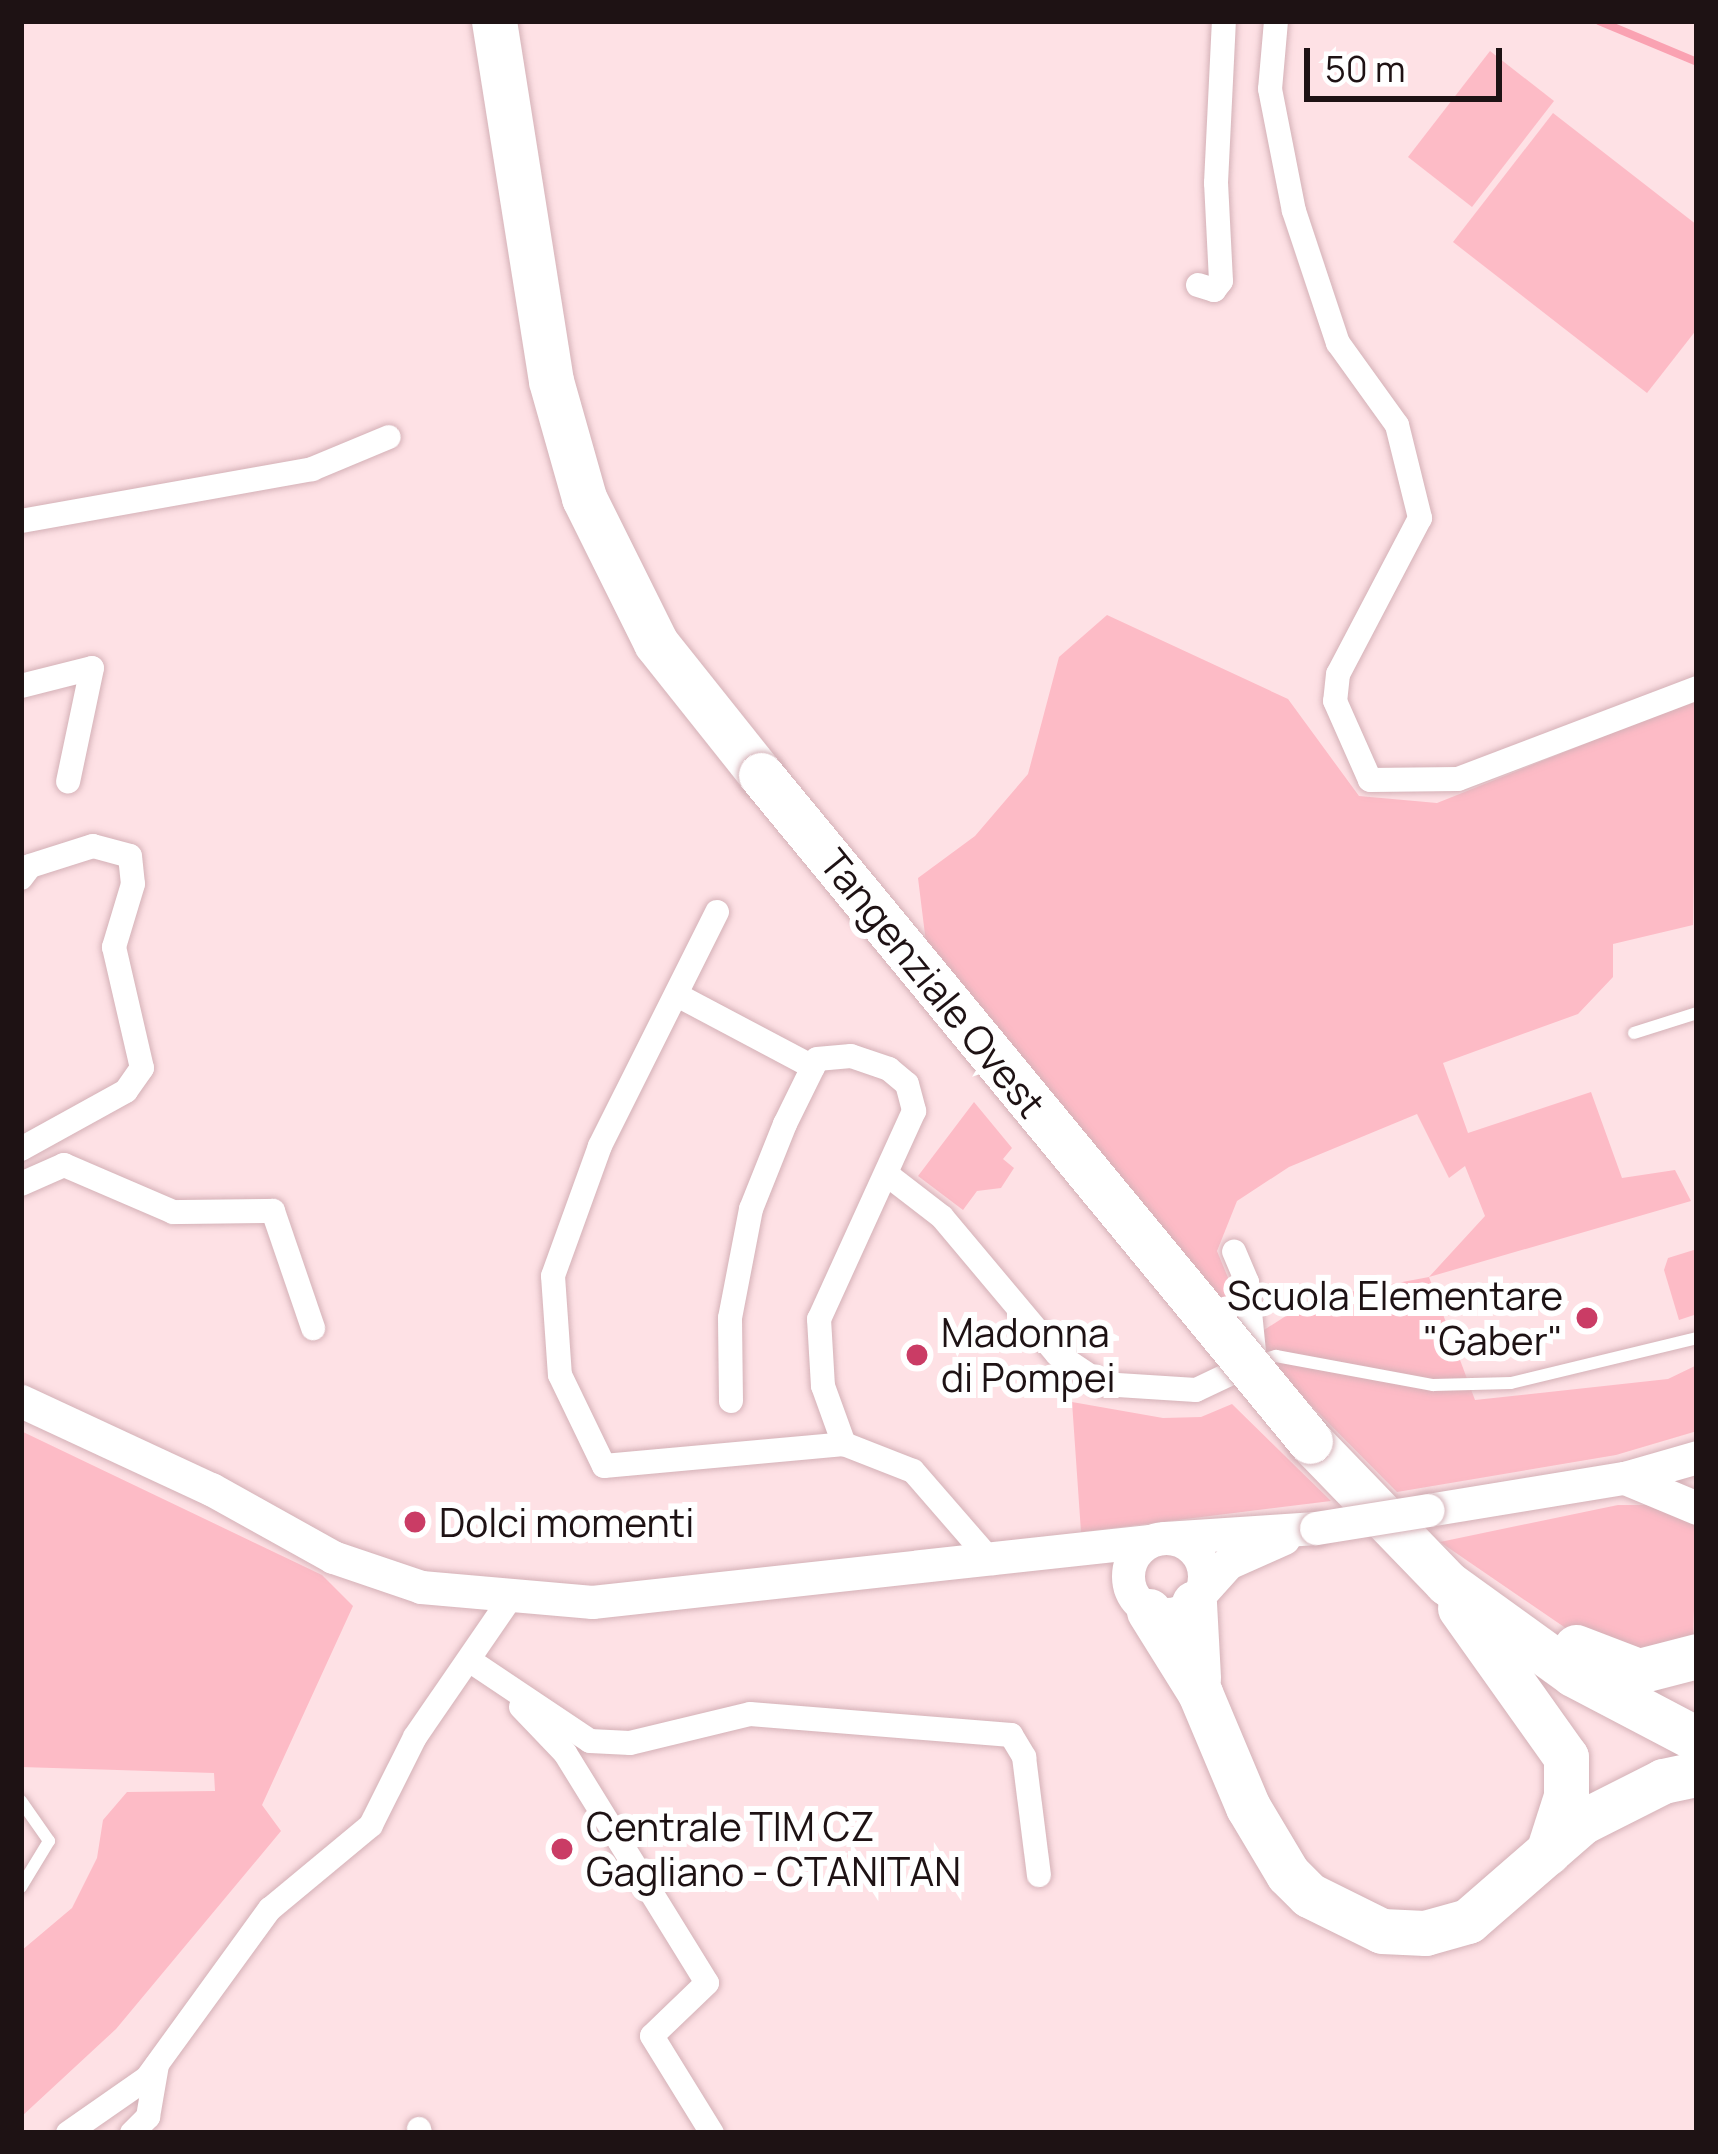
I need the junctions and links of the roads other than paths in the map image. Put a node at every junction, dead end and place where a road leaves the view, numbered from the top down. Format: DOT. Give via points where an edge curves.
graph roads {
  1 [pos="494,21"];
  2 [pos="1224,21"];
  3 [pos="1276,21"];
  4 [pos="1198,285"];
  5 [pos="389,437"];
  6 [pos="21,521"];
  7 [pos="21,686"];
  8 [pos="1697,688"];
  9 [pos="68,782"];
  10 [pos="21,878"];
  11 [pos="717,912"];
  12 [pos="677,995"];
  13 [pos="1697,1012"];
  14 [pos="1634,1033"];
  15 [pos="813,1067"];
  16 [pos="21,1149"];
  17 [pos="889,1176"];
  18 [pos="21,1184"];
  19 [pos="1234,1252"];
  20 [pos="313,1328"];
  21 [pos="1697,1338"];
  22 [pos="1255,1362"];
  23 [pos="21,1401"];
  24 [pos="731,1401"];
  25 [pos="844,1444"];
  26 [pos="1697,1457"];
  27 [pos="1624,1478"];
  28 [pos="1697,1508"];
  29 [pos="1316,1528"];
  30 [pos="1156,1539"];
  31 [pos="1040,1556"];
  32 [pos="993,1563"];
  33 [pos="1447,1583"];
  34 [pos="512,1597"];
  35 [pos="1198,1597"];
  36 [pos="1141,1603"];
  37 [pos="1697,1656"];
  38 [pos="479,1667"];
  39 [pos="1199,1693"];
  40 [pos="1697,1739"];
  41 [pos="1697,1774"];
  42 [pos="21,1801"];
  43 [pos="1547,1855"];
  44 [pos="1039,1875"];
  45 [pos="21,1887"];
  46 [pos="157,2065"];
  47 [pos="68,2133"];
  48 [pos="132,2133"];
  49 [pos="712,2133"];
  1 -- 33 [label="highway, Tangenziale Ovest, bridge" via="551,381 591,514 656,643 1310,1441"];
  2 -- 4 [label="street" via="1216,183 1222,281 1214,290"];
  3 -- 8 [label="street" via="1270,88 1294,212 1338,343 1397,425 1420,518 1338,674 1335,701 1370,780 1458,779"];
  5 -- 6 [label="street" via="311,469"];
  7 -- 9 [label="street" via="92,668"];
  10 -- 16 [label="street" via="30,866 93,846 130,856 133,884 114,946 142,1068 125,1091"];
  11 -- 12 [label="street"];
  12 -- 15 [label="street"];
  12 -- 25 [label="street" via="600,1146 553,1276 560,1375 604,1466"];
  13 -- 14 [label="lane"];
  15 -- 17 [label="street" via="817,1059 851,1056 908,1084 914,1111"];
  15 -- 24 [label="street" via="751,1210 730,1318"];
  17 -- 22 [label="street" via="941,1216 1082,1377 1196,1390"];
  17 -- 25 [label="street" via="819,1319 823,1385"];
  18 -- 20 [label="street" via="64,1165 173,1212 273,1211"];
  19 -- 22 [label="street" via="1247,1282"];
  21 -- 22 [label="lane" via="1684,1348 1511,1383 1384,1380 1276,1356"];
  23 -- 34 [label="street" via="211,1489 333,1557 422,1587"];
  25 -- 32 [label="street" via="913,1471"];
  26 -- 27 [label="street"];
  27 -- 28 [label="street"];
  27 -- 29 [label="street, bridge"];
  29 -- 30 [label="street"];
  29 -- 35 [label="street" via="1240,1556"];
  30 -- 31 [label="street"];
  30 -- 35 [label="street" via="1198,1553"];
  30 -- 36 [label="street" via="1131,1559"];
  31 -- 32 [label="street"];
  31 -- 36 [label="street" via="1095,1569"];
  32 -- 34 [label="street" via="592,1602"];
  33 -- 37 [label="highway" via="1527,1615 1621,1669"];
  33 -- 40 [label="highway, Tangenziale Ovest" via="1573,1674"];
  33 -- 43 [label="highway" via="1474,1635 1566,1757 1566,1796"];
  34 -- 38 [label="street"];
  35 -- 36 [label="street" via="1173,1614"];
  35 -- 39 [label="highway"];
  36 -- 39 [label="highway"];
  38 -- 44 [label="street" via="590,1741 630,1742 750,1714 1011,1735 1024,1757"];
  38 -- 46 [label="street" via="415,1737 371,1825 270,1909"];
  38 -- 49 [label="street" via="565,1754 707,1983 652,2036"];
  39 -- 43 [label="highway" via="1248,1807 1288,1874 1365,1926 1402,1936 1468,1921"];
  41 -- 43 [label="highway" via="1598,1814"];
  42 -- 45 [label="lane" via="50,1841"];
  46 -- 47 [label="street"];
  46 -- 48 [label="street" via="148,2117"];
}
